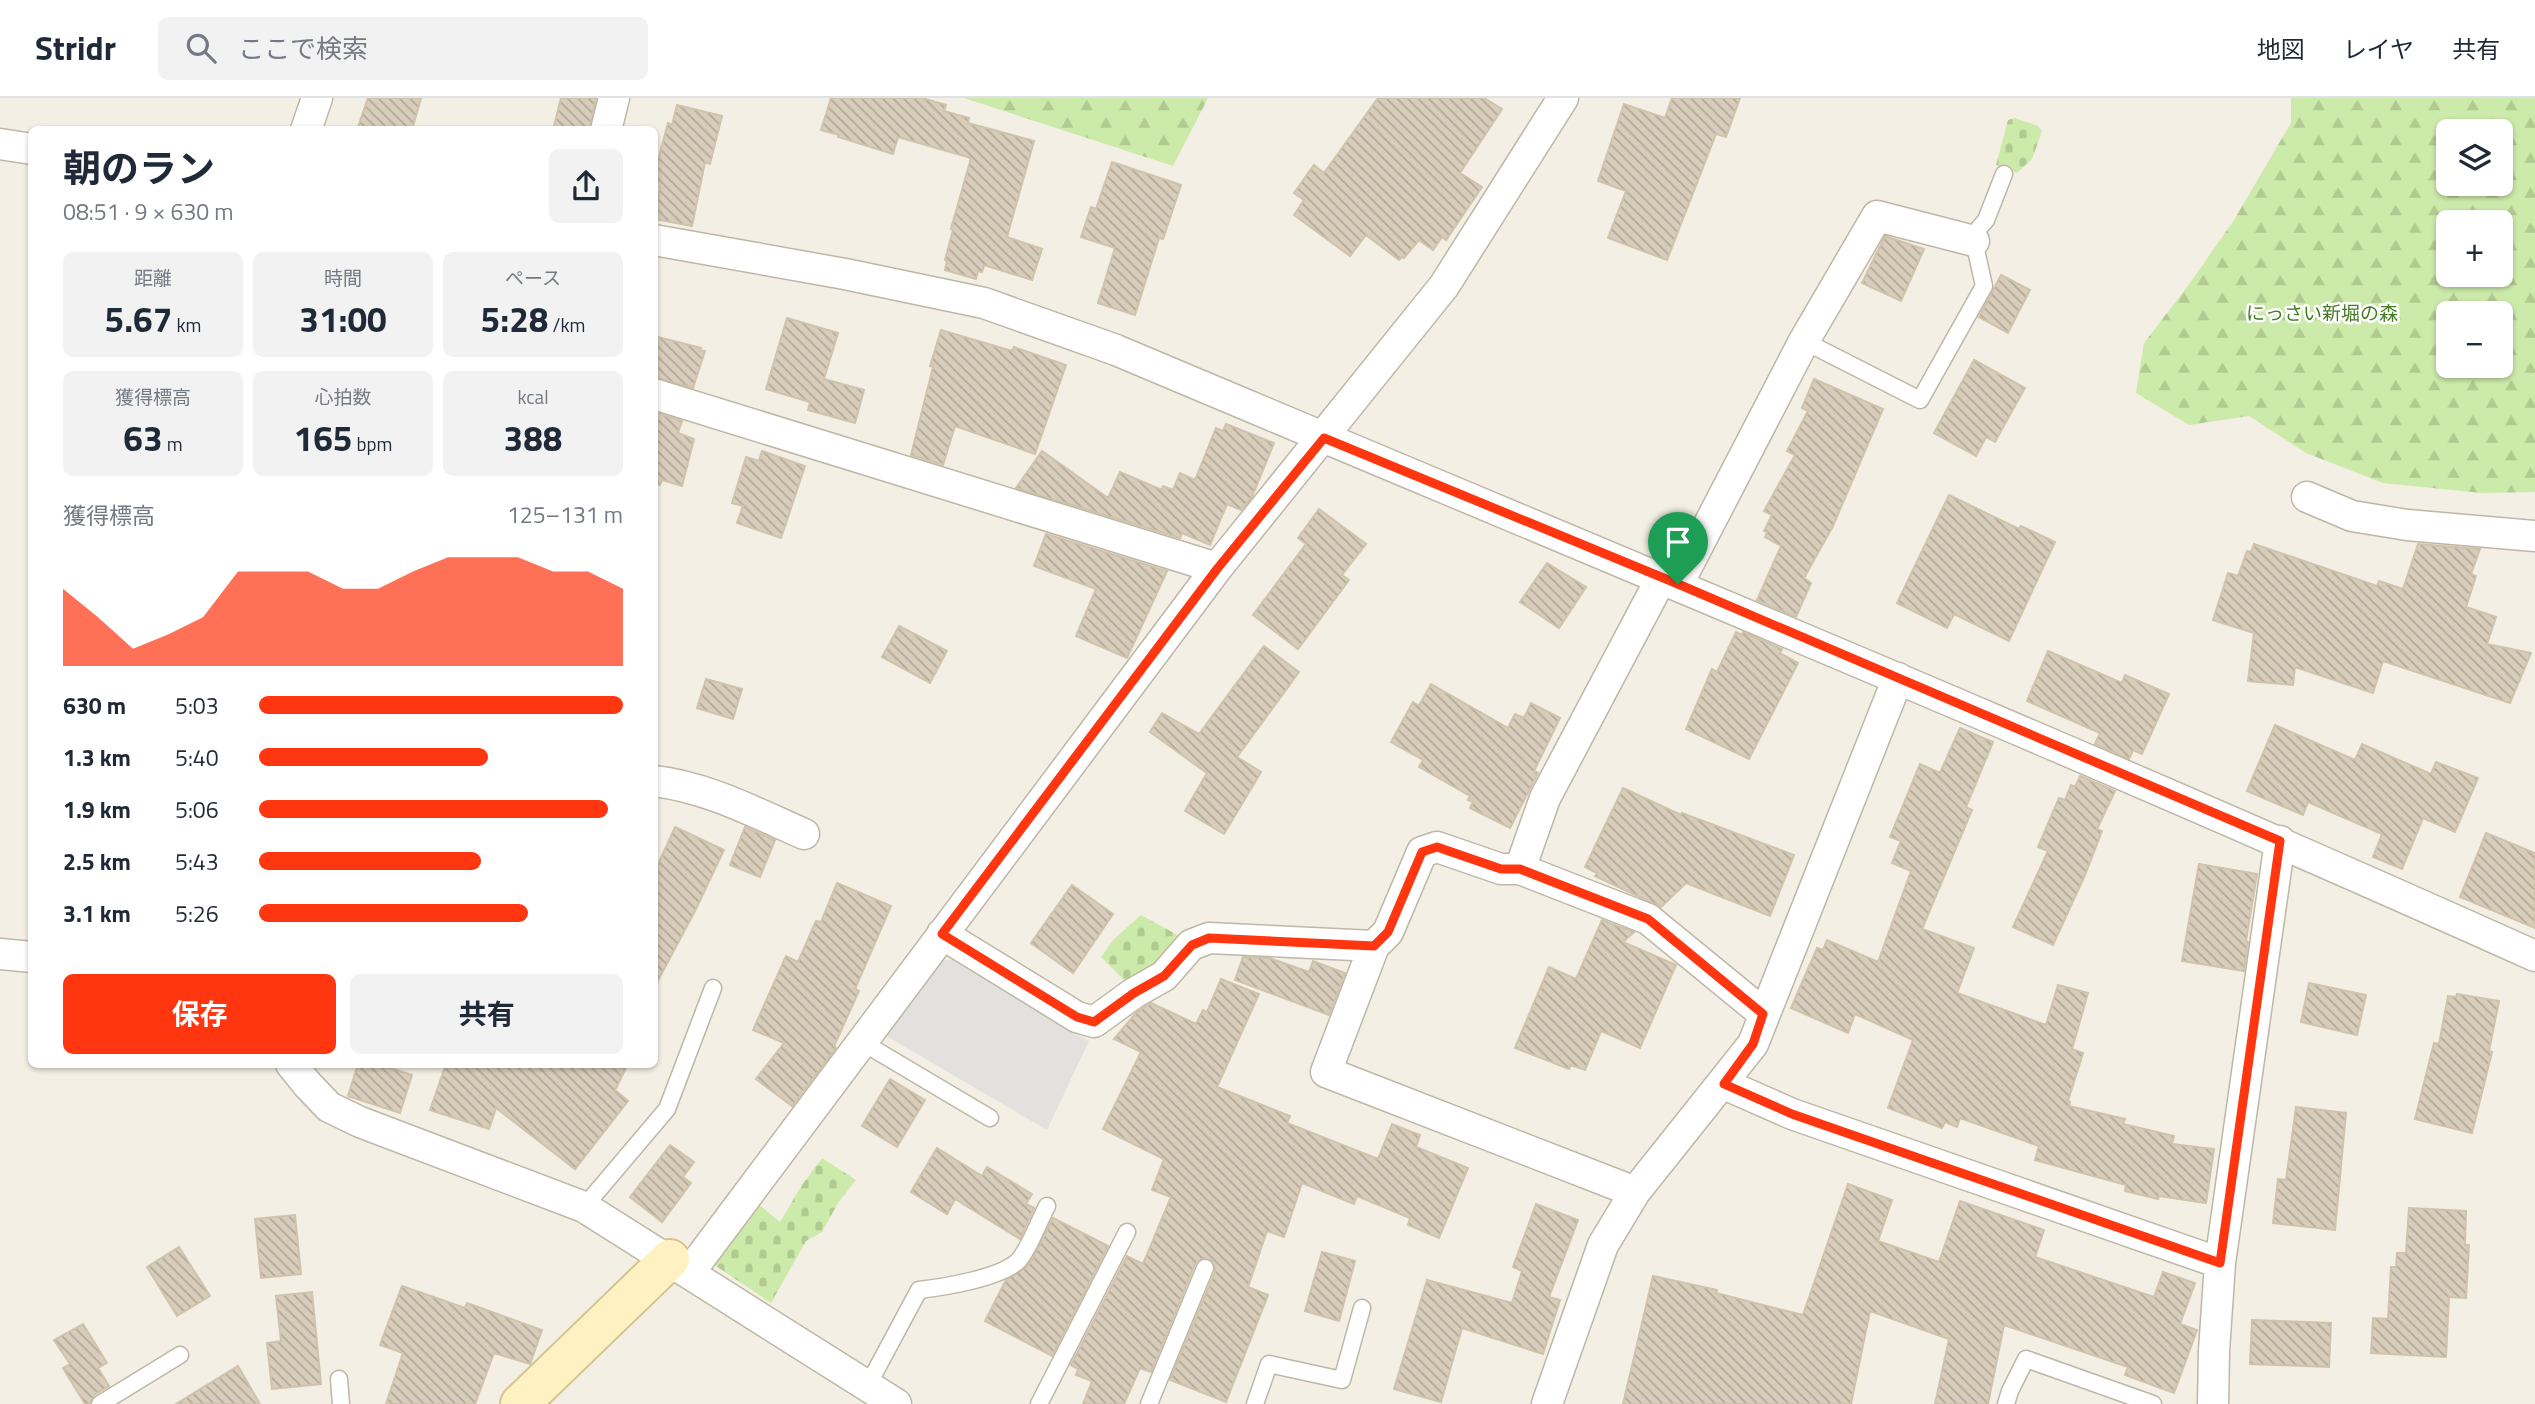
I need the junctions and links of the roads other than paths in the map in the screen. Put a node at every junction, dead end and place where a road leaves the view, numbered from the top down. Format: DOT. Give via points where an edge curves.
graph roads {
  1 [pos="317,98"];
  2 [pos="614,98"];
  3 [pos="1563,98"];
  4 [pos="307,126"];
  5 [pos="607,126"];
  6 [pos="0,144"];
  7 [pos="28,148"];
  8 [pos="2004,174"];
  9 [pos="658,241"];
  10 [pos="1974,241"];
  11 [pos="1804,341"];
  12 [pos="658,395"];
  13 [pos="1324,438"];
  14 [pos="2307,497"];
  15 [pos="2535,536"];
  16 [pos="1217,569"];
  17 [pos="1670,581"];
  18 [pos="1898,678"];
  19 [pos="658,782"];
  20 [pos="804,834"];
  21 [pos="2280,841"];
  22 [pos="1520,869"];
  23 [pos="942,934"];
  24 [pos="1374,946"];
  25 [pos="0,954"];
  26 [pos="2535,956"];
  27 [pos="28,957"];
  28 [pos="713,988"];
  29 [pos="1763,1014"];
  30 [pos="862,1042"];
  31 [pos="295,1068"];
  32 [pos="1724,1084"];
  33 [pos="990,1118"];
  34 [pos="1635,1192"];
  35 [pos="1047,1206"];
  36 [pos="584,1207"];
  37 [pos="1127,1232"];
  38 [pos="2220,1263"];
  39 [pos="680,1266"];
  40 [pos="1205,1268"];
  41 [pos="1362,1308"];
  42 [pos="180,1355"];
  43 [pos="339,1379"];
  44 [pos="868,1385"];
  45 [pos="100,1404"];
  46 [pos="341,1404"];
  47 [pos="520,1404"];
  48 [pos="896,1404"];
  49 [pos="1039,1404"];
  50 [pos="1149,1404"];
  51 [pos="1255,1404"];
  52 [pos="1547,1404"];
  53 [pos="2006,1404"];
  54 [pos="2153,1404"];
  55 [pos="2213,1404"];
  1 -- 4 [label="street"];
  2 -- 5 [label="street"];
  3 -- 13 [label="street" via="1444,286"];
  6 -- 7 [label="street"];
  8 -- 10 [label="lane"];
  9 -- 13 [label="street" via="984,303 1116,350"];
  10 -- 11 [label="street" via="1877,216"];
  10 -- 11 [label="lane" via="1984,286 1920,400"];
  11 -- 17 [label="street"];
  12 -- 16 [label="street"];
  13 -- 16 [label="street"];
  13 -- 17 [label="street"];
  14 -- 15 [label="street" via="2352,516"];
  16 -- 23 [label="street"];
  17 -- 18 [label="street"];
  17 -- 22 [label="street" via="1545,798"];
  18 -- 21 [label="street"];
  18 -- 29 [label="street"];
  19 -- 20 [label="street" via="721,798"];
  21 -- 26 [label="street"];
  21 -- 38 [label="street"];
  22 -- 24 [label="street" via="1501,869 1437,847 1422,852 1388,932"];
  22 -- 29 [label="street" via="1648,919"];
  23 -- 24 [label="street" via="1077,1017 1094,1022 1164,976 1192,945 1209,938"];
  23 -- 30 [label="street"];
  24 -- 34 [label="street" via="1326,1072"];
  25 -- 27 [label="street"];
  28 -- 36 [label="lane" via="667,1109"];
  29 -- 32 [label="street" via="1753,1044"];
  30 -- 33 [label="lane"];
  30 -- 39 [label="street"];
  31 -- 36 [label="street" via="329,1107 360,1122"];
  32 -- 34 [label="street"];
  32 -- 38 [label="street" via="1792,1114"];
  34 -- 52 [label="street" via="1603,1245"];
  35 -- 44 [label="lane" via="1018,1260 956,1285 919,1290"];
  36 -- 39 [label="street"];
  37 -- 49 [label="lane"];
  38 -- 55 [label="street"];
  39 -- 44 [label="street"];
  39 -- 47 [label="street"];
  40 -- 50 [label="lane"];
  41 -- 51 [label="lane" via="1342,1380 1269,1364"];
  42 -- 45 [label="lane"];
  43 -- 46 [label="lane"];
  44 -- 48 [label="street"];
  53 -- 54 [label="lane" via="2026,1359"];
}
